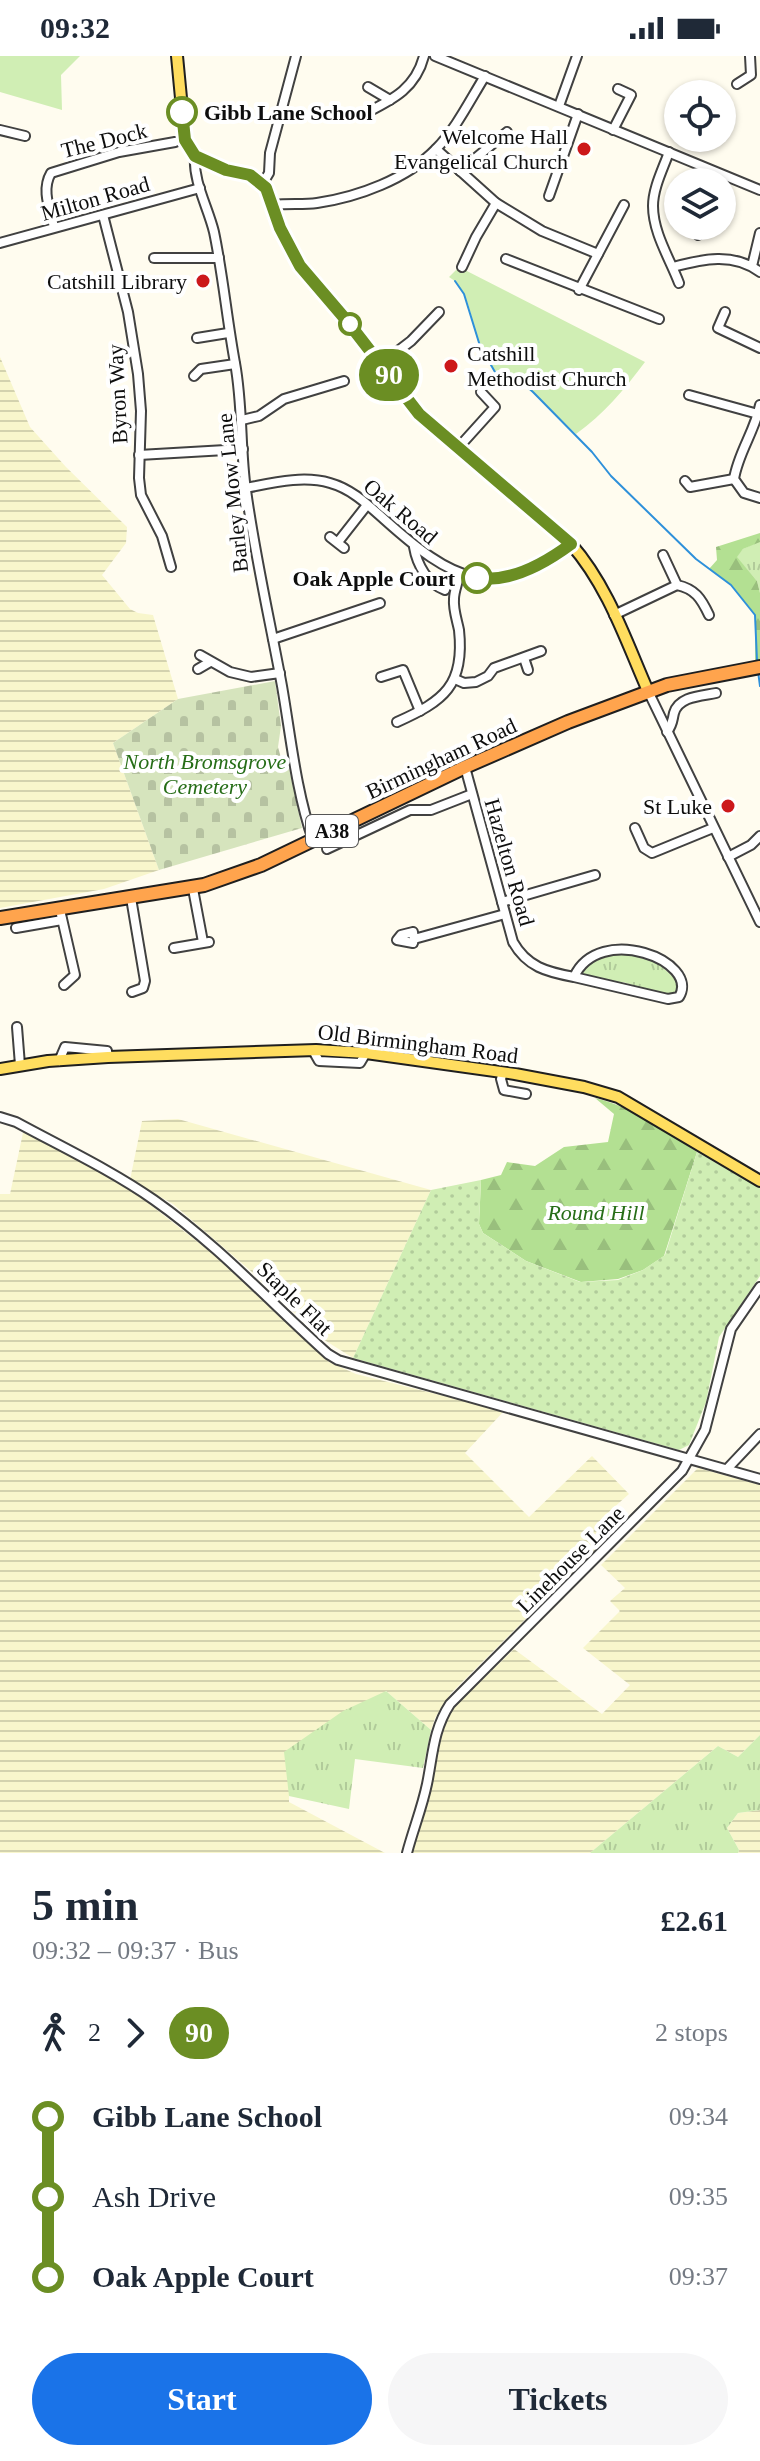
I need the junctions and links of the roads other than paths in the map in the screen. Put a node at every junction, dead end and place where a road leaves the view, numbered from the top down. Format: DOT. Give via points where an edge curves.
graph roads {
  1 [pos="177,56"];
  2 [pos="296,56"];
  3 [pos="424,56"];
  4 [pos="435,56"];
  5 [pos="577,56"];
  6 [pos="750,56"];
  7 [pos="751,75"];
  8 [pos="485,76"];
  9 [pos="760,79"];
  10 [pos="737,84"];
  11 [pos="368,87"];
  12 [pos="618,89"];
  13 [pos="390,100"];
  14 [pos="559,106"];
  15 [pos="578,114"];
  16 [pos="360,116"];
  17 [pos="0,130"];
  18 [pos="613,130"];
  19 [pos="507,132"];
  20 [pos="25,136"];
  21 [pos="175,142"];
  22 [pos="436,149"];
  23 [pos="664,150"];
  24 [pos="669,152"];
  25 [pos="195,156"];
  26 [pos="702,168"];
  27 [pos="460,171"];
  28 [pos="736,182"];
  29 [pos="263,183"];
  30 [pos="200,188"];
  31 [pos="760,190"];
  32 [pos="549,196"];
  33 [pos="496,203"];
  34 [pos="274,205"];
  35 [pos="624,205"];
  36 [pos="103,215"];
  37 [pos="54,227"];
  38 [pos="760,233"];
  39 [pos="0,243"];
  40 [pos="516,252"];
  41 [pos="598,254"];
  42 [pos="154,258"];
  43 [pos="219,258"];
  44 [pos="462,267"];
  45 [pos="673,267"];
  46 [pos="756,269"];
  47 [pos="679,283"];
  48 [pos="579,290"];
  49 [pos="725,312"];
  50 [pos="437,318"];
  51 [pos="659,319"];
  52 [pos="228,333"];
  53 [pos="197,338"];
  54 [pos="760,348"];
  55 [pos="235,364"];
  56 [pos="381,364"];
  57 [pos="194,376"];
  58 [pos="344,381"];
  59 [pos="481,392"];
  60 [pos="689,395"];
  61 [pos="759,410"];
  62 [pos="242,420"];
  63 [pos="458,448"];
  64 [pos="243,449"];
  65 [pos="139,455"];
  66 [pos="734,479"];
  67 [pos="246,488"];
  68 [pos="688,488"];
  69 [pos="753,498"];
  70 [pos="367,505"];
  71 [pos="337,543"];
  72 [pos="571,544"];
  73 [pos="414,547"];
  74 [pos="663,555"];
  75 [pos="171,567"];
  76 [pos="459,575"];
  77 [pos="441,576"];
  78 [pos="677,585"];
  79 [pos="435,586"];
  80 [pos="445,590"];
  81 [pos="380,603"];
  82 [pos="614,615"];
  83 [pos="709,615"];
  84 [pos="273,639"];
  85 [pos="541,651"];
  86 [pos="200,655"];
  87 [pos="524,658"];
  88 [pos="210,662"];
  89 [pos="756,668"];
  90 [pos="198,669"];
  91 [pos="528,670"];
  92 [pos="280,673"];
  93 [pos="381,677"];
  94 [pos="455,679"];
  95 [pos="648,691"];
  96 [pos="716,693"];
  97 [pos="420,711"];
  98 [pos="397,722"];
  99 [pos="667,732"];
  100 [pos="465,767"];
  101 [pos="472,794"];
  102 [pos="635,828"];
  103 [pos="713,828"];
  104 [pos="760,836"];
  105 [pos="313,840"];
  106 [pos="327,849"];
  107 [pos="728,857"];
  108 [pos="595,875"];
  109 [pos="193,889"];
  110 [pos="131,898"];
  111 [pos="502,902"];
  112 [pos="505,914"];
  113 [pos="61,915"];
  114 [pos="0,918"];
  115 [pos="760,922"];
  116 [pos="16,928"];
  117 [pos="414,939"];
  118 [pos="174,948"];
  119 [pos="574,977"];
  120 [pos="64,985"];
  121 [pos="132,992"];
  122 [pos="17,1027"];
  123 [pos="20,1065"];
  124 [pos="0,1069"];
  125 [pos="503,1072"];
  126 [pos="526,1094"];
  127 [pos="0,1117"];
  128 [pos="760,1181"];
  129 [pos="760,1287"];
  130 [pos="760,1434"];
  131 [pos="691,1459"];
  132 [pos="727,1469"];
  133 [pos="760,1479"];
  134 [pos="407,1853"];
  1 -- 25 [label="main road" via="185,140"];
  2 -- 29 [label="street"];
  3 -- 13 [label="street" via="411,86"];
  4 -- 8 [label="street"];
  5 -- 14 [label="street"];
  6 -- 7 [label="street"];
  7 -- 9 [label="street"];
  7 -- 10 [label="street"];
  8 -- 14 [label="street"];
  8 -- 22 [label="street"];
  11 -- 13 [label="street"];
  12 -- 18 [label="street" via="631,95"];
  13 -- 16 [label="street"];
  14 -- 15 [label="street"];
  15 -- 18 [label="street"];
  15 -- 32 [label="street"];
  17 -- 20 [label="street"];
  18 -- 23 [label="street"];
  19 -- 27 [label="street"];
  21 -- 37 [label="street, The Dock" via="51,173 45,191"];
  22 -- 27 [label="street"];
  22 -- 34 [label="street" via="398,176 346,197"];
  24 -- 26 [label="street"];
  24 -- 45 [label="street" via="653,205 656,228"];
  25 -- 29 [label="main road"];
  25 -- 30 [label="street, Barley Mow Lane"];
  27 -- 33 [label="street"];
  28 -- 31 [label="street"];
  29 -- 34 [label="main road"];
  30 -- 36 [label="street, Milton Road"];
  30 -- 43 [label="street, Barley Mow Lane"];
  33 -- 41 [label="street" via="542,231"];
  33 -- 44 [label="street"];
  34 -- 56 [label="main road" via="300,266"];
  35 -- 41 [label="street"];
  36 -- 37 [label="street, Milton Road"];
  36 -- 65 [label="street, Byron Way" via="136,362"];
  37 -- 39 [label="street, Milton Road"];
  38 -- 46 [label="street"];
  40 -- 48 [label="street" via="508,261"];
  41 -- 48 [label="street"];
  42 -- 43 [label="street" via="171,253"];
  43 -- 52 [label="street, Barley Mow Lane"];
  45 -- 46 [label="street" via="715,258"];
  45 -- 47 [label="street"];
  48 -- 51 [label="street"];
  49 -- 54 [label="street" via="717,332"];
  50 -- 56 [label="street"];
  52 -- 53 [label="street"];
  52 -- 55 [label="street, Barley Mow Lane"];
  55 -- 57 [label="street" via="201,369"];
  55 -- 62 [label="street, Barley Mow Lane"];
  56 -- 63 [label="main road" via="419,414"];
  58 -- 62 [label="street" via="284,399 259,416"];
  59 -- 63 [label="street" via="495,407"];
  60 -- 61 [label="street"];
  61 -- 66 [label="street"];
  62 -- 64 [label="street, Barley Mow Lane"];
  63 -- 72 [label="main road"];
  64 -- 65 [label="street"];
  64 -- 67 [label="street, Barley Mow Lane"];
  65 -- 75 [label="street, Byron Way" via="141,495"];
  66 -- 68 [label="street"];
  66 -- 69 [label="street"];
  67 -- 70 [label="street, Oak Road" via="316,480 350,490"];
  67 -- 84 [label="street, Barley Mow Lane"];
  70 -- 71 [label="street"];
  70 -- 73 [label="street, Oak Road"];
  72 -- 76 [label="street, Oak Road" via="509,577"];
  72 -- 82 [label="main road" via="590,566"];
  73 -- 76 [label="street, Oak Road"];
  73 -- 79 [label="street"];
  74 -- 78 [label="street"];
  76 -- 94 [label="street" via="454,600 460,654"];
  77 -- 79 [label="street"];
  78 -- 82 [label="street"];
  78 -- 83 [label="street" via="700,596"];
  79 -- 80 [label="street"];
  81 -- 84 [label="street"];
  82 -- 95 [label="main road"];
  84 -- 92 [label="street, Barley Mow Lane"];
  85 -- 87 [label="street"];
  86 -- 88 [label="street"];
  87 -- 91 [label="street"];
  87 -- 94 [label="street" via="494,668 476,682"];
  88 -- 90 [label="street"];
  88 -- 92 [label="street" via="251,677"];
  89 -- 95 [label="highway, Birmingham Road / A38"];
  92 -- 105 [label="street, Barley Mow Lane"];
  93 -- 97 [label="street" via="403,670"];
  94 -- 97 [label="street" via="447,692"];
  95 -- 99 [label="street"];
  95 -- 100 [label="highway, Birmingham Road / A38"];
  96 -- 99 [label="street" via="680,703"];
  97 -- 98 [label="street"];
  99 -- 103 [label="street"];
  100 -- 101 [label="street, Hazelton Road"];
  100 -- 105 [label="highway, Birmingham Road / A38"];
  101 -- 106 [label="street" via="431,810 410,810"];
  101 -- 111 [label="street, Hazelton Road"];
  102 -- 103 [label="street" via="652,853"];
  103 -- 107 [label="street"];
  104 -- 107 [label="street"];
  105 -- 109 [label="highway, Birmingham Road / A38"];
  107 -- 115 [label="street"];
  108 -- 111 [label="street"];
  109 -- 110 [label="highway, Birmingham Road / A38"];
  109 -- 118 [label="street" via="206,942"];
  110 -- 113 [label="highway, Birmingham Road / A38"];
  110 -- 121 [label="street" via="145,981 143,988"];
  111 -- 112 [label="street, Hazelton Road"];
  112 -- 117 [label="street"];
  112 -- 119 [label="street, Hazelton Road" via="513,942 526,960"];
  113 -- 114 [label="highway, Birmingham Road / A38"];
  113 -- 116 [label="street"];
  113 -- 120 [label="street" via="75,975"];
  119 -- 119 [label="street, Hazelton Road" via="587,957 616,949 657,957 672,968 684,988 679,997 668,999"];
  122 -- 123 [label="street"];
  123 -- 124 [label="main road, Old Birmingham Road"];
  123 -- 125 [label="main road, Old Birmingham Road" via="316,1050"];
  125 -- 126 [label="street" via="504,1090"];
  125 -- 128 [label="main road, Old Birmingham Road" via="618,1097"];
  127 -- 131 [label="street, Staple Flat" via="153,1200 338,1360"];
  129 -- 131 [label="street, Linehouse Lane" via="731,1329 705,1430"];
  130 -- 132 [label="street"];
  131 -- 132 [label="street, Staple Flat"];
  131 -- 134 [label="street, Linehouse Lane" via="450,1704 436,1730"];
  132 -- 133 [label="street, Staple Flat"];
}
